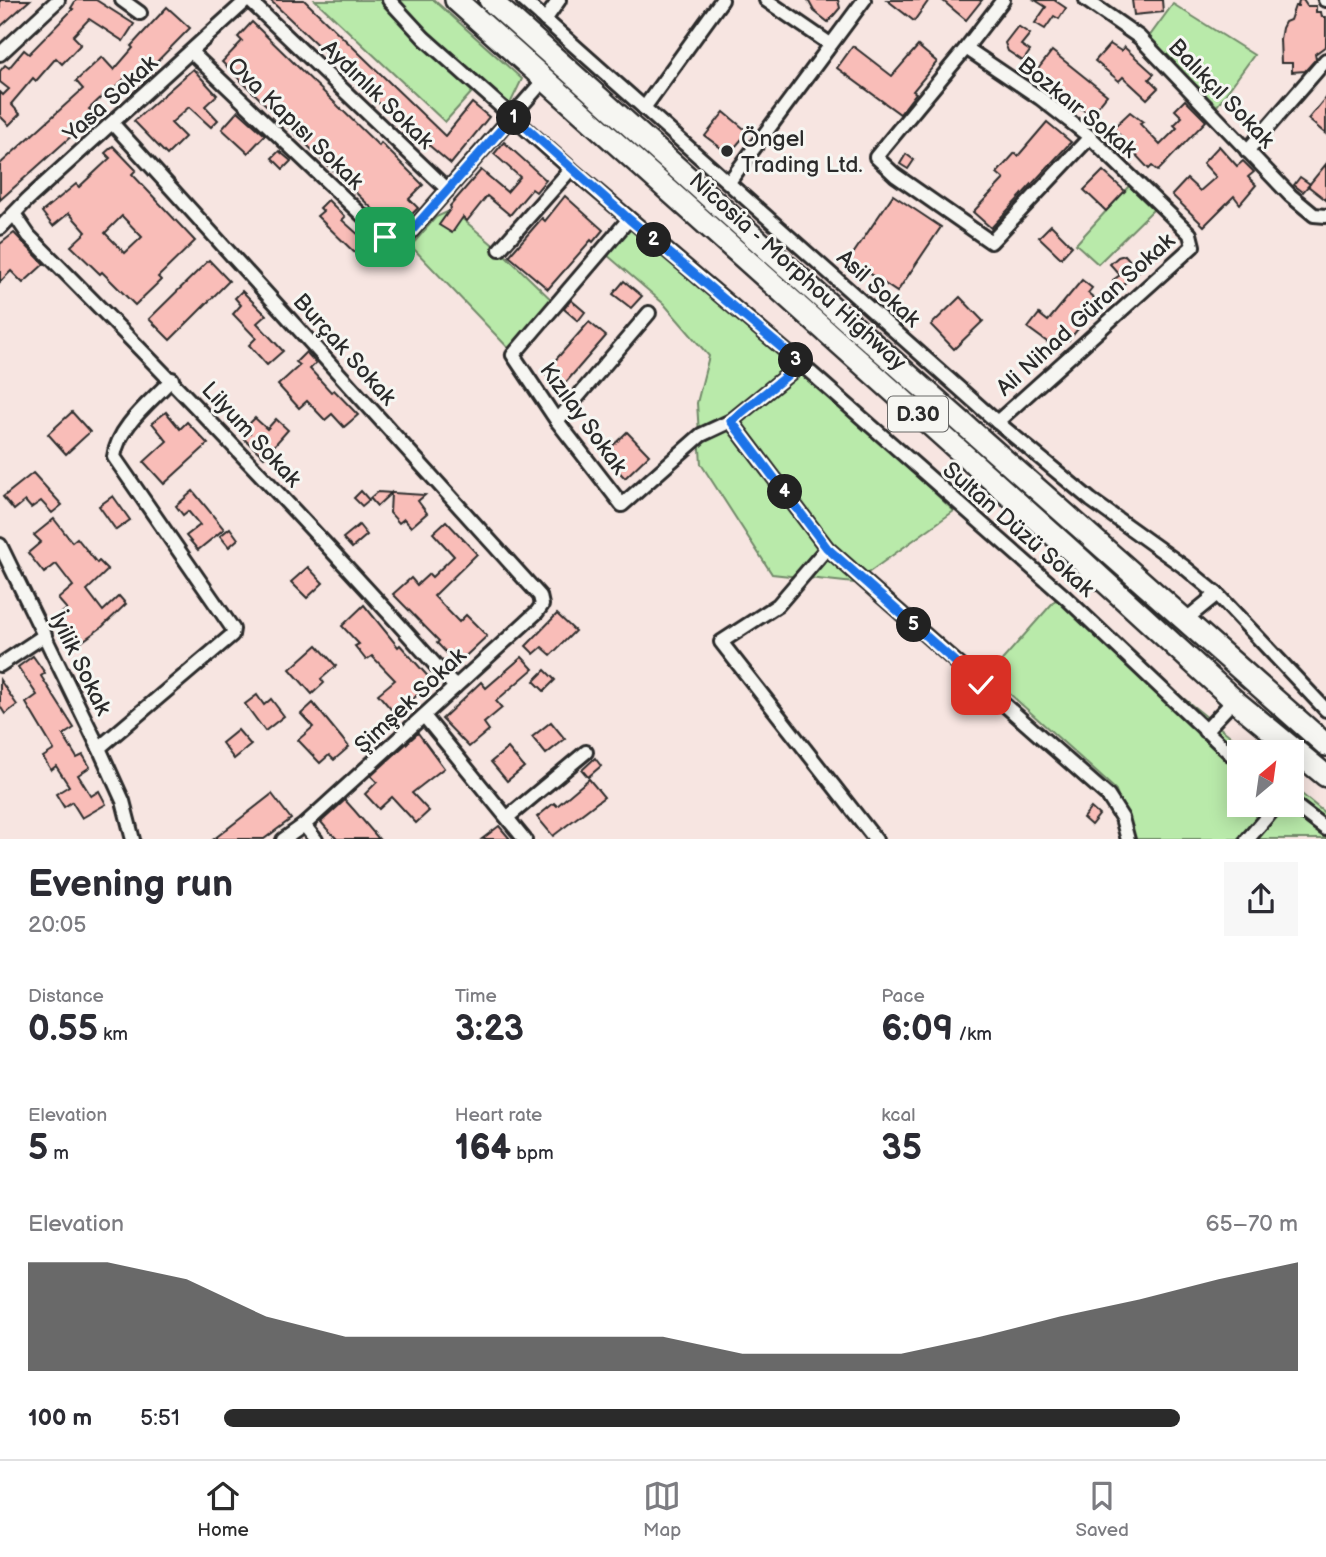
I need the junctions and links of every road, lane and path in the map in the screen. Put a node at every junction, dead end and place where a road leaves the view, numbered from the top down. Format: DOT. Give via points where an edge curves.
graph roads {
  1 [pos="58,0"];
  2 [pos="122,0"];
  3 [pos="248,0"];
  4 [pos="389,0"];
  5 [pos="456,0"];
  6 [pos="490,0"];
  7 [pos="523,0"];
  8 [pos="559,0"];
  9 [pos="722,0"];
  10 [pos="766,0"];
  11 [pos="864,0"];
  12 [pos="1003,0"];
  13 [pos="1086,0"];
  14 [pos="140,13"];
  15 [pos="545,20"];
  16 [pos="830,44"];
  17 [pos="966,48"];
  18 [pos="192,52"];
  19 [pos="0,54"];
  20 [pos="1326,60"];
  21 [pos="544,80"];
  22 [pos="644,108"];
  23 [pos="513,116"];
  24 [pos="113,124"];
  25 [pos="1090,137"];
  26 [pos="1247,151"];
  27 [pos="571,169"];
  28 [pos="729,182"];
  29 [pos="448,190"];
  30 [pos="14,214"];
  31 [pos="1325,217"];
  32 [pos="629,219"];
  33 [pos="0,228"];
  34 [pos="1190,234"];
  35 [pos="500,249"];
  36 [pos="649,313"];
  37 [pos="801,364"];
  38 [pos="172,379"];
  39 [pos="556,421"];
  40 [pos="731,421"];
  41 [pos="997,422"];
  42 [pos="0,545"];
  43 [pos="827,548"];
  44 [pos="1217,594"];
  45 [pos="542,605"];
  46 [pos="1184,621"];
  47 [pos="45,635"];
  48 [pos="0,665"];
  49 [pos="454,687"];
  50 [pos="1234,699"];
  51 [pos="1326,710"];
  52 [pos="424,716"];
  53 [pos="1205,732"];
  54 [pos="1326,745"];
  55 [pos="99,748"];
  56 [pos="1227,751"];
  57 [pos="586,752"];
  58 [pos="1326,776"];
  59 [pos="1304,812"];
  60 [pos="508,817"];
  61 [pos="1266,817"];
  62 [pos="303,825"];
  63 [pos="1326,829"];
  64 [pos="133,839"];
  65 [pos="283,839"];
  66 [pos="316,839"];
  67 [pos="525,839"];
  68 [pos="876,839"];
  69 [pos="1128,839"];
  70 [pos="1247,839"];
  1 -- 19 [label="street"];
  2 -- 14 [label="street"];
  3 -- 18 [label="street, Yasa Sokak"];
  3 -- 29 [label="street, Aydınlık Sokak"];
  4 -- 23 [label="street, Sultan Düzü Sokak" via="424,38"];
  5 -- 21 [label="highway, Nicosia - Morphou Highway / D.30"];
  6 -- 46 [label="highway, Nicosia - Morphou Highway / D.30"];
  7 -- 15 [label="street, Asil Sokak"];
  8 -- 15 [label="street"];
  9 -- 22 [label="street"];
  10 -- 16 [label="street"];
  11 -- 16 [label="street"];
  12 -- 17 [label="street"];
  13 -- 26 [label="street, Balıkçıl Sokak" via="1139,37"];
  15 -- 22 [label="street, Asil Sokak"];
  16 -- 28 [label="street"];
  17 -- 25 [label="street, Bozkaır Sokak"];
  17 -- 25 [label="street" via="876,158 895,175 991,242"];
  18 -- 24 [label="street, Yasa Sokak"];
  18 -- 29 [label="street, Ova Kapısı Sokak" via="385,237 395,242 406,237"];
  20 -- 26 [label="street"];
  21 -- 23 [label="street, Ova Kapısı Sokak"];
  21 -- 50 [label="highway, Nicosia - Morphou Highway / D.30"];
  22 -- 28 [label="street, Asil Sokak"];
  23 -- 27 [label="street, Sultan Düzü Sokak"];
  23 -- 29 [label="street, Ova Kapısı Sokak"];
  24 -- 30 [label="street, Yasa Sokak"];
  24 -- 45 [label="street, Burçak Sokak" via="540,596"];
  25 -- 34 [label="street, Bozkaır Sokak"];
  26 -- 31 [label="street, Balıkçıl Sokak" via="1314,215"];
  27 -- 32 [label="street, Sultan Düzü Sokak"];
  27 -- 35 [label="street"];
  28 -- 41 [label="street, Asil Sokak"];
  30 -- 33 [label="street, Yasa Sokak"];
  30 -- 38 [label="street, Lilyum Sokak" via="29,236"];
  32 -- 37 [label="street, Sultan Düzü Sokak"];
  32 -- 39 [label="street, Kızılay Sokak" via="513,355"];
  34 -- 41 [label="street, Ali Nihad Güran Sokak" via="1193,246"];
  36 -- 39 [label="street"];
  37 -- 40 [label="street"];
  37 -- 53 [label="street, Sultan Düzü Sokak" via="1065,597"];
  38 -- 49 [label="street, Lilyum Sokak"];
  38 -- 55 [label="street" via="121,435 114,457 233,629 232,635"];
  39 -- 40 [label="street, Kızılay Sokak" via="622,505 701,435"];
  40 -- 43 [label="street"];
  41 -- 44 [label="street, Asil Sokak" via="1091,500"];
  42 -- 47 [label="street, İyilik Sokak"];
  43 -- 68 [label="street" via="778,606 721,642"];
  43 -- 69 [label="street" via="1108,796"];
  44 -- 46 [label="street"];
  44 -- 51 [label="street, Asil Sokak"];
  45 -- 49 [label="street, Şimşek Sokak"];
  46 -- 54 [label="highway, Nicosia - Morphou Highway / D.30"];
  47 -- 48 [label="street"];
  47 -- 55 [label="street, İyilik Sokak"];
  49 -- 52 [label="street, Şimşek Sokak"];
  50 -- 53 [label="street"];
  50 -- 58 [label="highway, Nicosia - Morphou Highway / D.30"];
  52 -- 60 [label="street"];
  52 -- 62 [label="street, Şimşek Sokak"];
  53 -- 56 [label="street, Sultan Düzü Sokak"];
  55 -- 64 [label="street, İyilik Sokak" via="123,801"];
  57 -- 60 [label="street"];
  59 -- 63 [label="street"];
  60 -- 67 [label="street"];
  61 -- 70 [label="street"];
  62 -- 65 [label="street, Şimşek Sokak"];
  62 -- 66 [label="street"];
}
